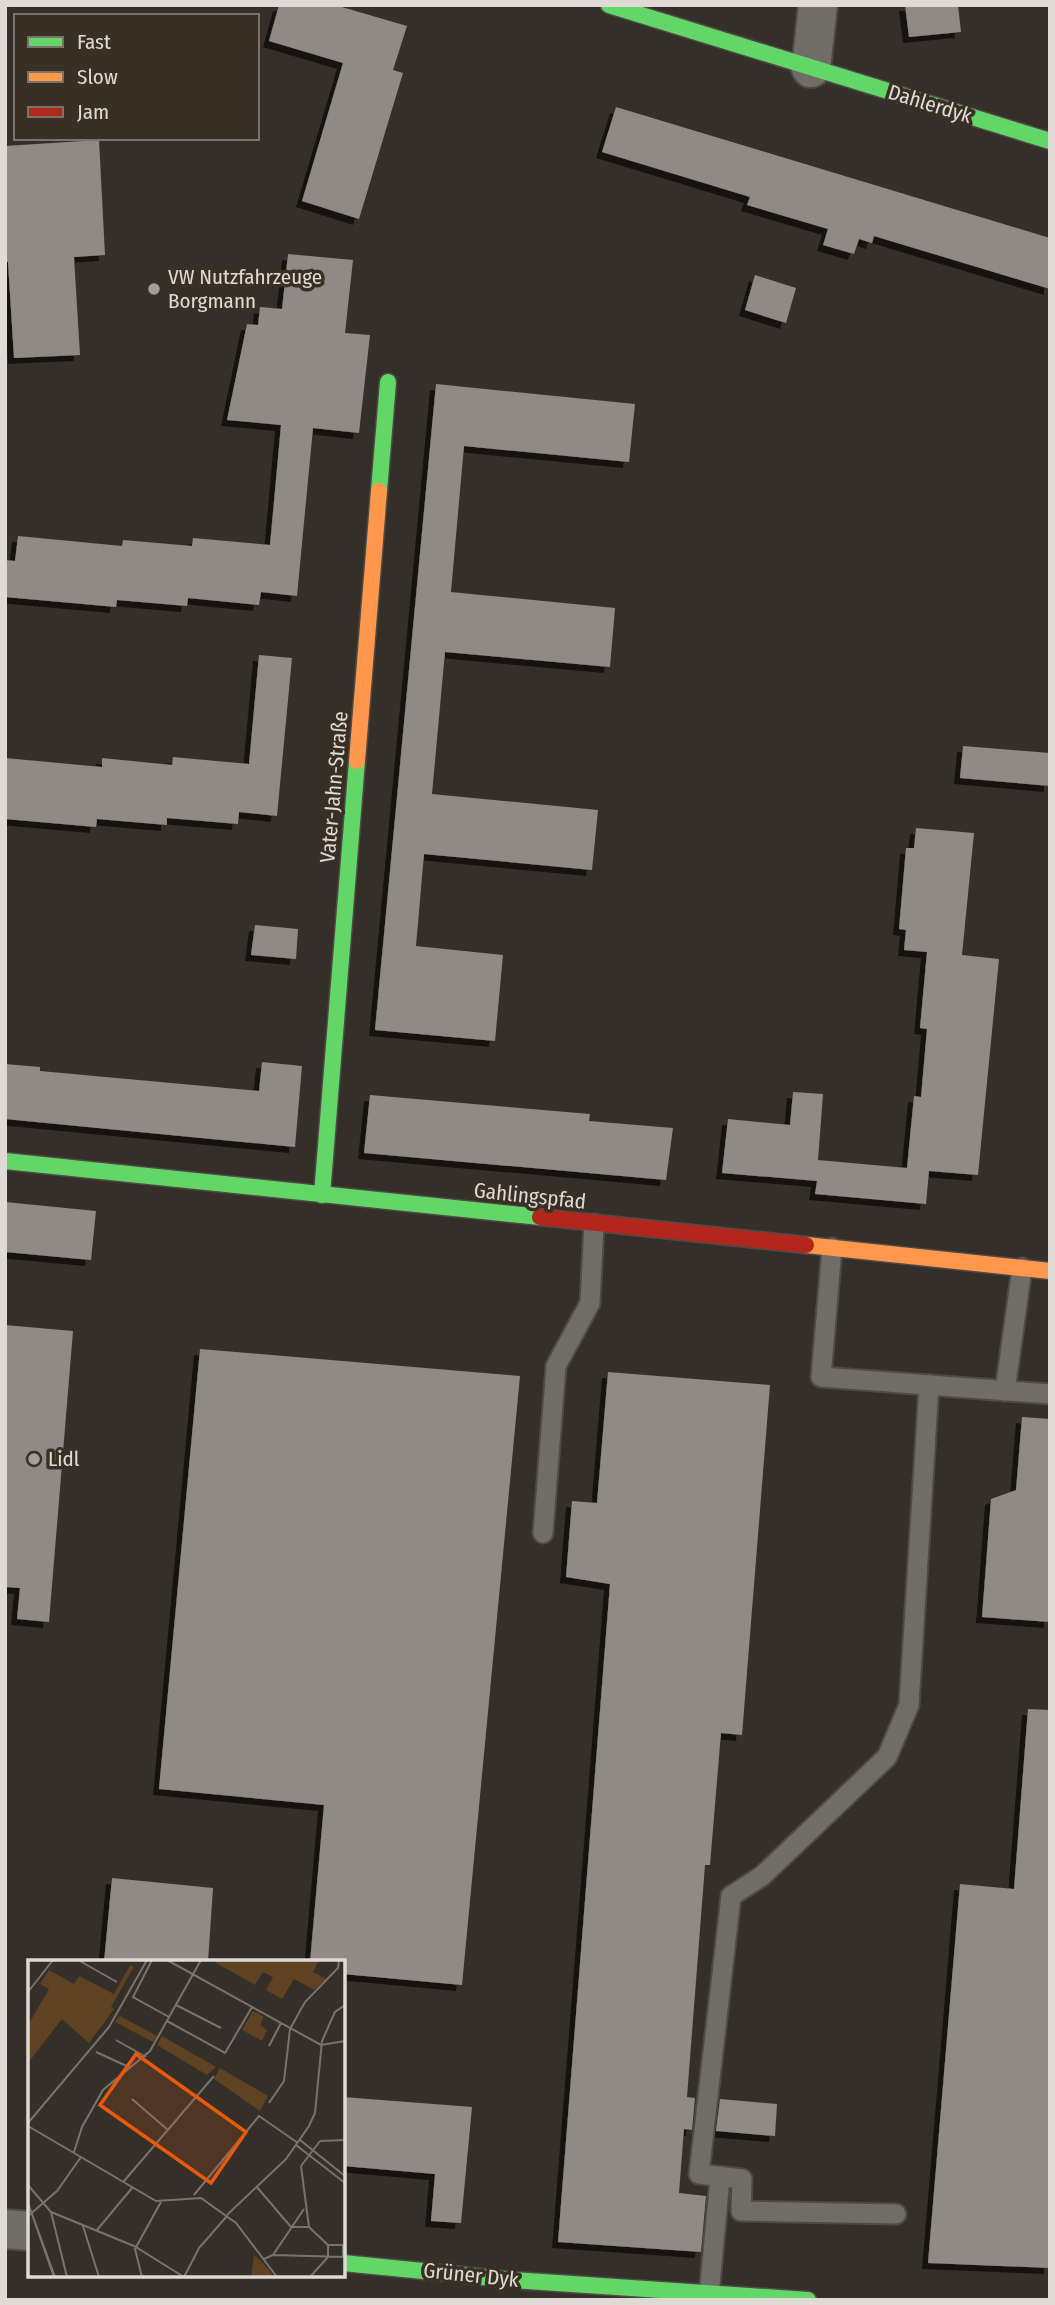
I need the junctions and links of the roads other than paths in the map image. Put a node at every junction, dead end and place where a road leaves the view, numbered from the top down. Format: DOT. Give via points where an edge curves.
graph roads {
  1 [pos="609,5"];
  2 [pos="818,5"];
  3 [pos="811,68"];
  4 [pos="1050,141"];
  5 [pos="388,382"];
  6 [pos="5,1161"];
  7 [pos="322,1195"];
  8 [pos="594,1224"];
  9 [pos="832,1248"];
  10 [pos="1022,1268"];
  11 [pos="1050,1271"];
  12 [pos="929,1385"];
  13 [pos="1005,1391"];
  14 [pos="1050,1394"];
  15 [pos="543,1533"];
  16 [pos="720,2178"];
  17 [pos="897,2214"];
  18 [pos="5,2229"];
  19 [pos="28,2231"];
  20 [pos="345,2263"];
  21 [pos="709,2295"];
  22 [pos="808,2300"];
  1 -- 3 [label="street, Dahlerdyk"];
  2 -- 3 [label="street"];
  3 -- 4 [label="street, Dahlerdyk"];
  5 -- 7 [label="street, Vater-Jahn-Straße"];
  6 -- 7 [label="street, Gahlingspfad"];
  7 -- 8 [label="street, Gahlingspfad"];
  8 -- 9 [label="street, Gahlingspfad"];
  8 -- 15 [label="lane" via="590,1303 556,1366"];
  9 -- 10 [label="street, Gahlingspfad"];
  9 -- 12 [label="lane" via="821,1377"];
  10 -- 11 [label="street, Gahlingspfad"];
  10 -- 13 [label="lane"];
  12 -- 13 [label="lane"];
  12 -- 16 [label="lane" via="909,1705 887,1757 762,1876 731,1896 699,2174"];
  13 -- 14 [label="lane"];
  16 -- 17 [label="lane" via="742,2179 741,2211"];
  16 -- 21 [label="lane"];
  18 -- 19 [label="street"];
  20 -- 21 [label="street, Grüner Dyk"];
  21 -- 22 [label="street, Grüner Dyk"];
}
